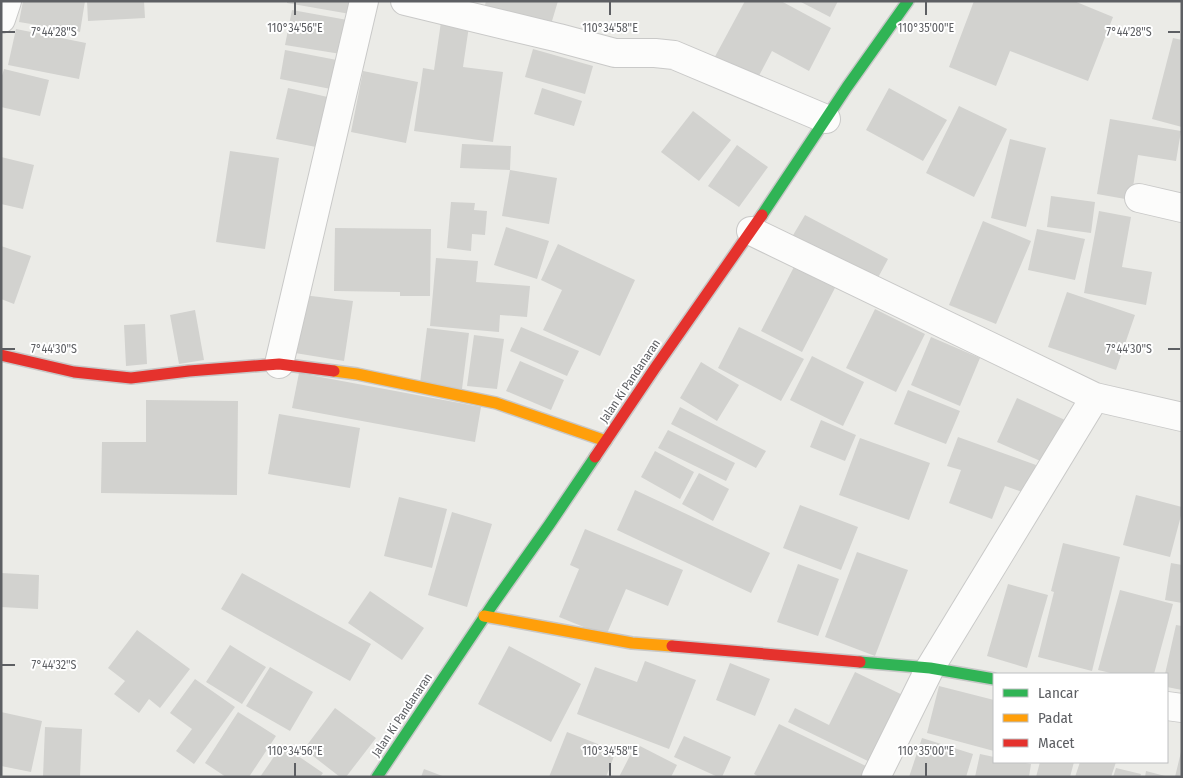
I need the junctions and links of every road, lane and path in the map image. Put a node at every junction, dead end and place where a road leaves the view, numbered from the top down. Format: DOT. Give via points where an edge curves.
graph roads {
  1 [pos="7,1"];
  2 [pos="364,1"];
  3 [pos="405,1"];
  4 [pos="908,1"];
  5 [pos="1,19"];
  6 [pos="826,119"];
  7 [pos="1139,198"];
  8 [pos="1182,208"];
  9 [pos="751,231"];
  10 [pos="1,355"];
  11 [pos="279,364"];
  12 [pos="1095,397"];
  13 [pos="1182,417"];
  14 [pos="606,441"];
  15 [pos="484,616"];
  16 [pos="930,668"];
  17 [pos="993,679"];
  18 [pos="1168,706"];
  19 [pos="1182,708"];
  20 [pos="377,777"];
  21 [pos="876,777"];
  1 -- 5 [label="street"];
  2 -- 11 [label="street"];
  3 -- 6 [label="street" via="615,53 674,55"];
  4 -- 6 [label="street, Jalan Ki Pandanaran"];
  6 -- 9 [label="street, Jalan Ki Pandanaran"];
  7 -- 8 [label="street"];
  9 -- 12 [label="street"];
  9 -- 14 [label="street, Jalan Ki Pandanaran"];
  10 -- 11 [label="street" via="74,372 132,378"];
  11 -- 14 [label="street" via="357,374 496,403"];
  12 -- 13 [label="street"];
  12 -- 16 [label="street"];
  14 -- 15 [label="street, Jalan Ki Pandanaran"];
  15 -- 16 [label="street" via="632,643"];
  15 -- 20 [label="street, Jalan Ki Pandanaran"];
  16 -- 17 [label="street"];
  16 -- 21 [label="street"];
  18 -- 19 [label="street"];
}
